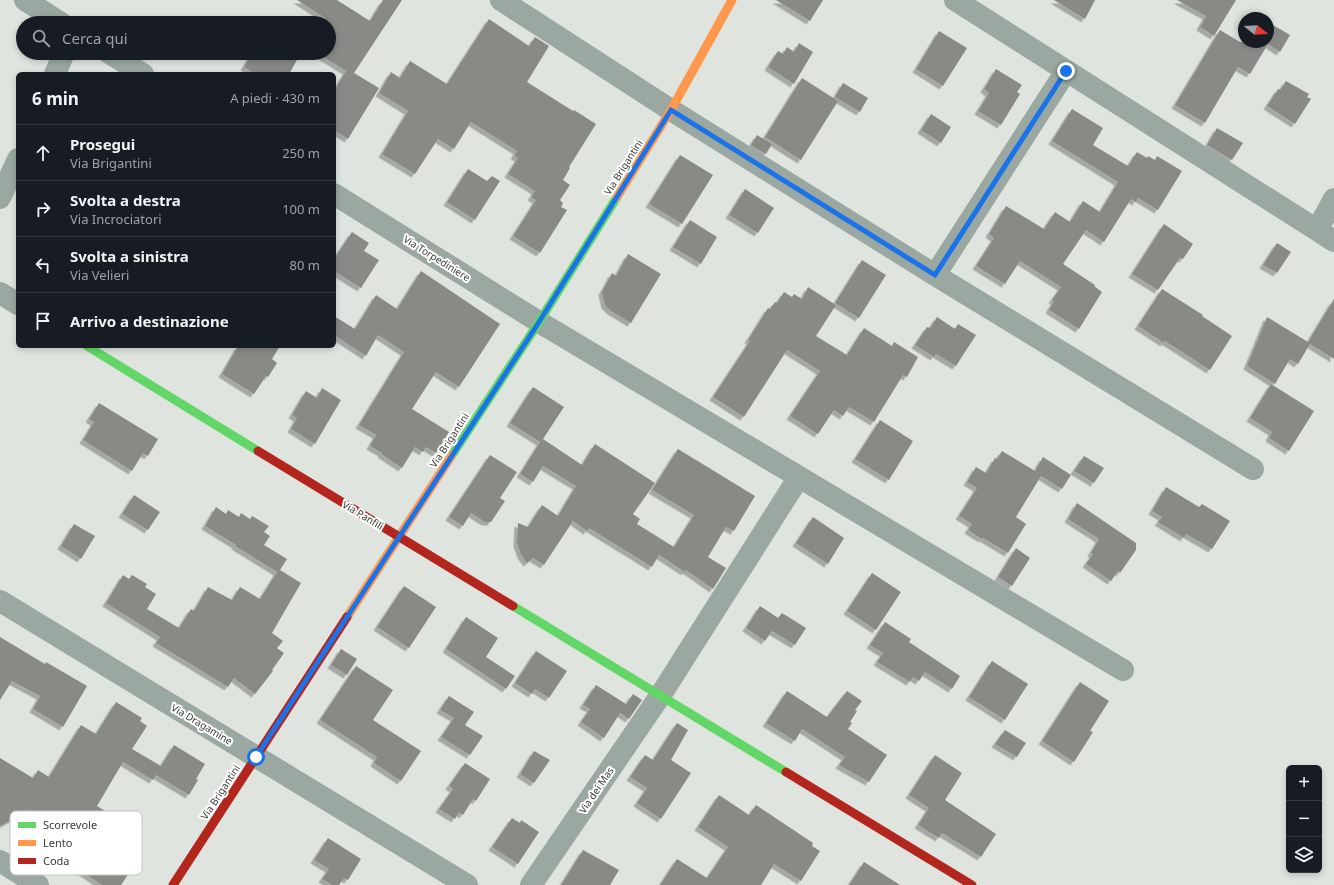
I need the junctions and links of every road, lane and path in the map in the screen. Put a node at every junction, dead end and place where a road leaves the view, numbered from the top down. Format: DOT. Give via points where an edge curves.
graph roads {
  1 [pos="25,0"];
  2 [pos="501,0"];
  3 [pos="732,0"];
  4 [pos="955,0"];
  5 [pos="51,16"];
  6 [pos="61,60"];
  7 [pos="120,60"];
  8 [pos="1066,71"];
  9 [pos="56,72"];
  10 [pos="140,72"];
  11 [pos="671,110"];
  12 [pos="16,163"];
  13 [pos="336,195"];
  14 [pos="0,198"];
  15 [pos="1334,199"];
  16 [pos="1326,236"];
  17 [pos="935,275"];
  18 [pos="0,293"];
  19 [pos="16,303"];
  20 [pos="539,322"];
  21 [pos="90,348"];
  22 [pos="1253,469"];
  23 [pos="799,477"];
  24 [pos="399,537"];
  25 [pos="0,601"];
  26 [pos="1123,670"];
  27 [pos="660,696"];
  28 [pos="256,757"];
  29 [pos="0,861"];
  30 [pos="10,867"];
  31 [pos="22,875"];
  32 [pos="38,885"];
  33 [pos="173,885"];
  34 [pos="467,885"];
  35 [pos="532,885"];
  36 [pos="972,885"];
  1 -- 5 [label="street"];
  2 -- 11 [label="street"];
  3 -- 11 [label="street, Via Brigantini"];
  4 -- 8 [label="street"];
  6 -- 9 [label="street"];
  7 -- 10 [label="street"];
  8 -- 16 [label="street"];
  8 -- 17 [label="street"];
  11 -- 17 [label="street"];
  11 -- 20 [label="street, Via Brigantini"];
  12 -- 14 [label="street"];
  13 -- 20 [label="street, Via Torpediniere"];
  15 -- 16 [label="street"];
  17 -- 22 [label="street"];
  18 -- 19 [label="street"];
  20 -- 23 [label="street, Via Torpediniere"];
  20 -- 24 [label="street, Via Brigantini"];
  21 -- 24 [label="street, Via Panfili"];
  23 -- 26 [label="street, Via Torpediniere"];
  23 -- 27 [label="street, Via dei Mas"];
  24 -- 27 [label="street, Via Panfili"];
  24 -- 28 [label="street, Via Brigantini"];
  25 -- 28 [label="street, Via Dragamine"];
  27 -- 35 [label="street, Via dei Mas"];
  27 -- 36 [label="street, Via Panfili"];
  28 -- 33 [label="street, Via Brigantini"];
  28 -- 34 [label="street, Via Dragamine"];
  29 -- 30 [label="street"];
  31 -- 32 [label="street"];
}
